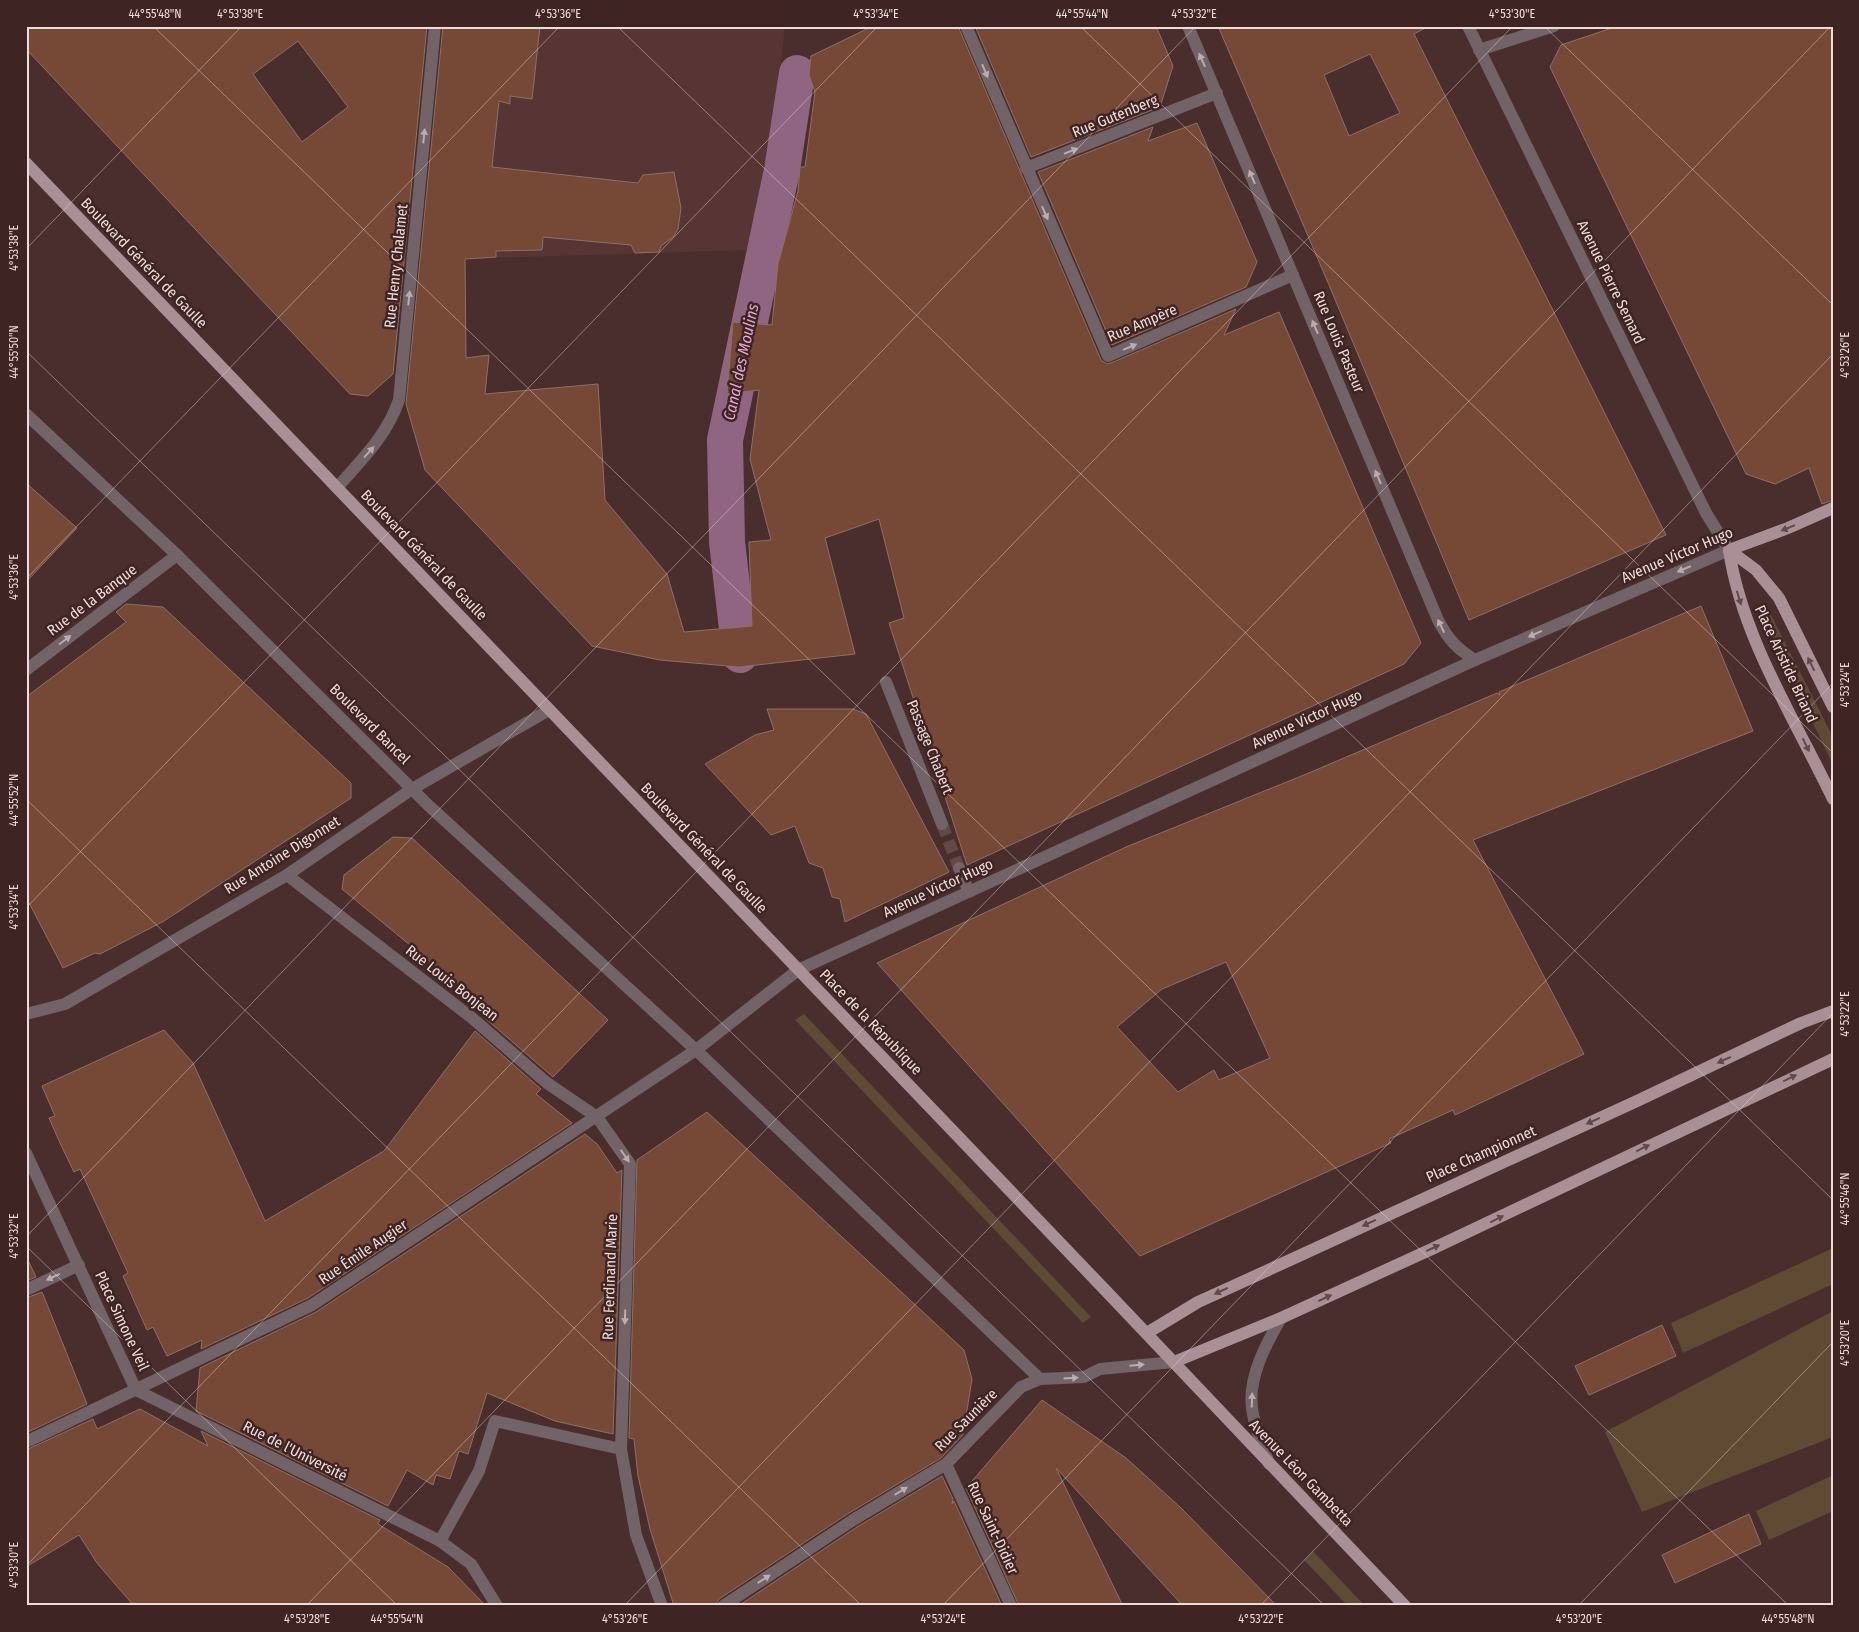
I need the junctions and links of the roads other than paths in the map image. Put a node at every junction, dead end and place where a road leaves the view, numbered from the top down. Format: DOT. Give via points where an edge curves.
graph roads {
  1 [pos="435,26"];
  2 [pos="966,26"];
  3 [pos="1188,26"];
  4 [pos="1468,26"];
  5 [pos="1554,26"];
  6 [pos="1480,50"];
  7 [pos="1217,93"];
  8 [pos="26,163"];
  9 [pos="1026,168"];
  10 [pos="1293,276"];
  11 [pos="26,414"];
  12 [pos="337,488"];
  13 [pos="1833,508"];
  14 [pos="1729,550"];
  15 [pos="177,555"];
  16 [pos="1475,660"];
  17 [pos="26,670"];
  18 [pos="886,682"];
  19 [pos="1833,707"];
  20 [pos="549,710"];
  21 [pos="412,790"];
  22 [pos="1833,799"];
  23 [pos="942,824"];
  24 [pos="960,868"];
  25 [pos="287,875"];
  26 [pos="969,892"];
  27 [pos="798,970"];
  28 [pos="1833,1011"];
  29 [pos="26,1014"];
  30 [pos="696,1050"];
  31 [pos="1833,1058"];
  32 [pos="597,1116"];
  33 [pos="26,1153"];
  34 [pos="79,1265"];
  35 [pos="26,1290"];
  36 [pos="1281,1318"];
  37 [pos="1147,1334"];
  38 [pos="1174,1362"];
  39 [pos="1040,1379"];
  40 [pos="136,1390"];
  41 [pos="26,1442"];
  42 [pos="621,1449"];
  43 [pos="946,1464"];
  44 [pos="1269,1464"];
  45 [pos="440,1541"];
  46 [pos="497,1606"];
  47 [pos="662,1606"];
  48 [pos="723,1606"];
  49 [pos="1010,1606"];
  50 [pos="1405,1606"];
  12 -- 1 [label="street, Rue Henry Chalamet, one-way" via="376,444 391,422 399,400"];
  2 -- 9 [label="street, one-way"];
  7 -- 3 [label="street, Rue Louis Pasteur, one-way"];
  4 -- 6 [label="street, Avenue Pierre Semard"];
  5 -- 6 [label="street"];
  6 -- 14 [label="street, Avenue Pierre Semard" via="1706,512"];
  9 -- 7 [label="street, Rue Gutenberg, one-way"];
  10 -- 7 [label="street, Rue Louis Pasteur, one-way"];
  8 -- 12 [label="main road, Boulevard Général de Gaulle"];
  9 -- 10 [label="street, Rue Ampère, one-way" via="1108,356"];
  16 -- 10 [label="street, Rue Louis Pasteur, one-way" via="1458,650 1438,620"];
  11 -- 15 [label="street, Boulevard Bancel"];
  12 -- 20 [label="main road, Boulevard Général de Gaulle"];
  13 -- 14 [label="main road, Avenue Victor Hugo, one-way"];
  14 -- 16 [label="street, Avenue Victor Hugo, one-way"];
  19 -- 14 [label="main road, Place Aristide Briand, one-way" via="1779,598 1756,570"];
  14 -- 22 [label="main road, Place Aristide Briand, one-way" via="1733,579 1746,621"];
  17 -- 15 [label="street, Rue de la Banque, one-way"];
  15 -- 21 [label="street, Boulevard Bancel"];
  16 -- 26 [label="street, Avenue Victor Hugo"];
  18 -- 23 [label="street, Passage Chabert"];
  20 -- 21 [label="street, Rue Antoine Digonnet"];
  20 -- 27 [label="main road, Boulevard Général de Gaulle"];
  21 -- 25 [label="street, Rue Antoine Digonnet"];
  21 -- 30 [label="street, Boulevard Bancel"];
  24 -- 26 [label="street"];
  25 -- 29 [label="street, Rue Antoine Digonnet" via="65,1004"];
  25 -- 32 [label="street, Rue Louis Bonjean" via="472,1018 547,1083"];
  26 -- 27 [label="street, Avenue Victor Hugo"];
  27 -- 30 [label="street, Place de la République"];
  27 -- 37 [label="main road, Place de la République"];
  28 -- 37 [label="main road, Place Championnet, one-way" via="1206,1299"];
  30 -- 32 [label="street, Rue Émile Augier"];
  30 -- 39 [label="street"];
  36 -- 31 [label="main road, one-way"];
  32 -- 40 [label="street, Rue Émile Augier" via="312,1305"];
  32 -- 42 [label="street, Rue Ferdinand Marie, one-way" via="630,1164"];
  33 -- 34 [label="street, Place Simone Veil"];
  34 -- 35 [label="street, one-way"];
  34 -- 40 [label="street, Place Simone Veil"];
  36 -- 38 [label="main road"];
  44 -- 36 [label="street, one-way" via="1252,1408 1252,1387 1265,1346"];
  37 -- 38 [label="main road, Place de la République"];
  39 -- 38 [label="street, Rue Saunière, one-way" via="1084,1377 1100,1369"];
  38 -- 44 [label="main road, Avenue Léon Gambetta"];
  39 -- 43 [label="street, Rue Saunière" via="1021,1387"];
  40 -- 41 [label="street, Rue Émile Augier"];
  40 -- 45 [label="street, Rue de l'Université"];
  42 -- 45 [label="street" via="495,1421 479,1471"];
  42 -- 47 [label="street, Rue Ferdinand Marie" via="636,1535"];
  48 -- 43 [label="street, Rue Saunière, one-way" via="853,1520"];
  43 -- 49 [label="street, Rue Saint-Didier"];
  44 -- 50 [label="main road, Avenue Léon Gambetta"];
  45 -- 46 [label="street, Rue de l'Université" via="471,1564"];
}
